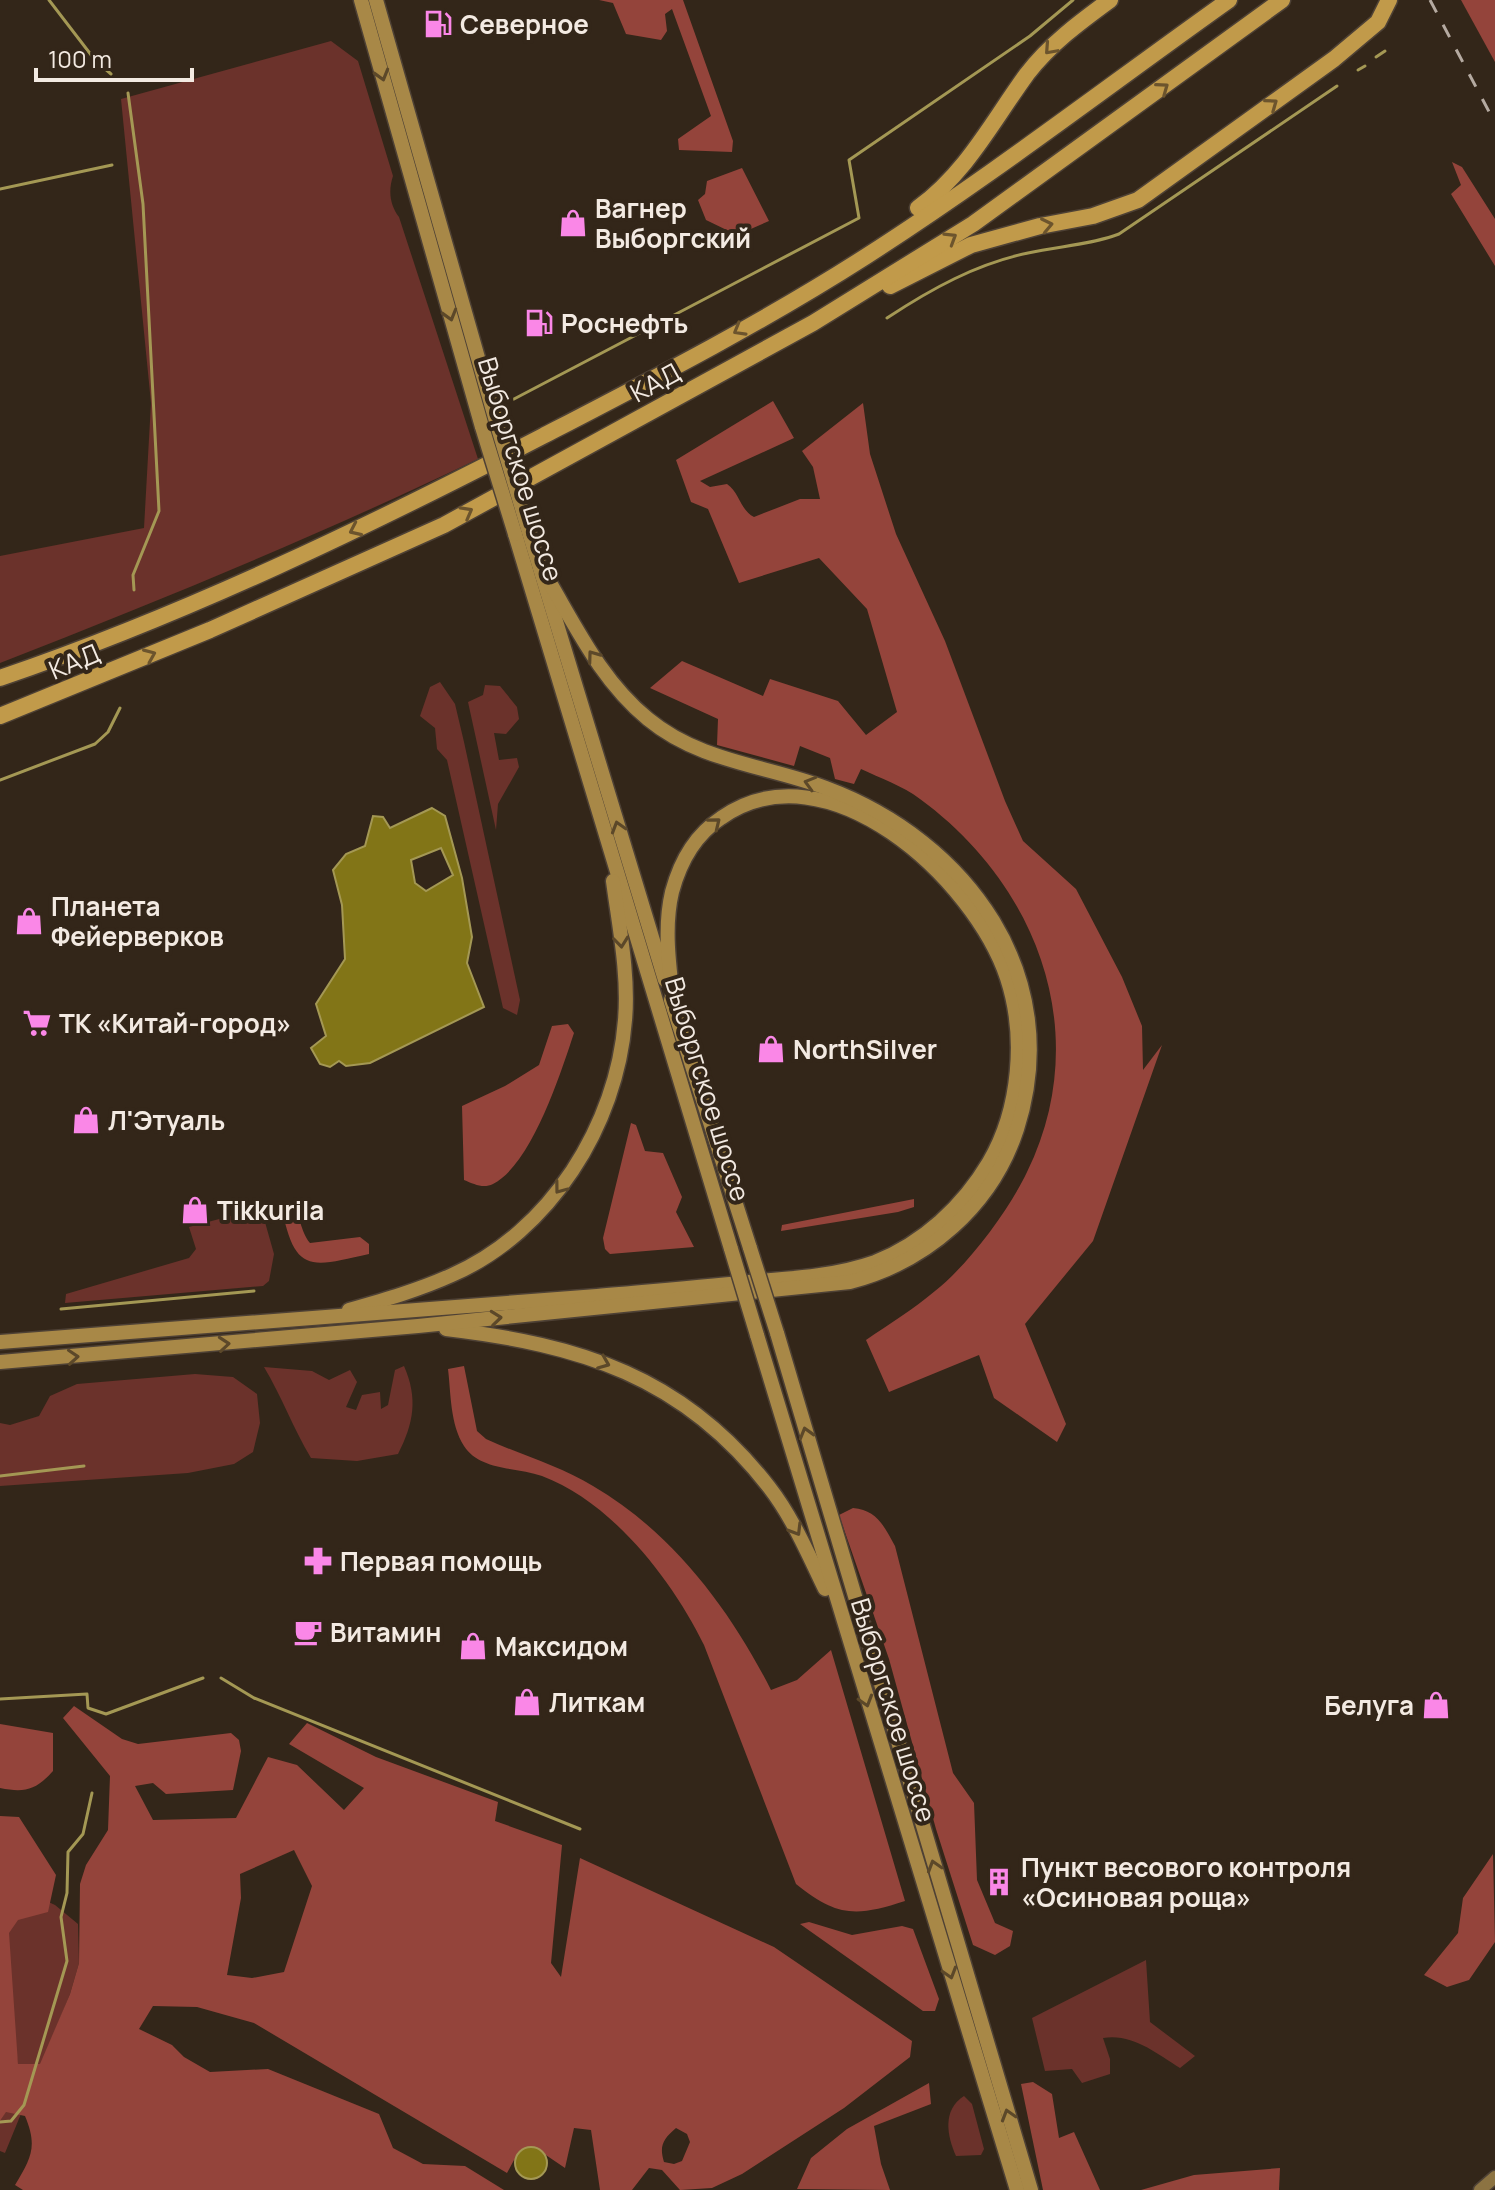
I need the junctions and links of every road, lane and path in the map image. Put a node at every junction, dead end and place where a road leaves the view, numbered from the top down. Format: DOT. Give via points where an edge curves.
graph roads {
  1 [pos="361,0"];
  2 [pos="376,0"];
  3 [pos="1110,0"];
  4 [pos="1229,0"];
  5 [pos="1282,0"];
  6 [pos="1389,0"];
  7 [pos="807,291"];
  8 [pos="813,323"];
  9 [pos="489,424"];
  10 [pos="522,532"];
  11 [pos="540,566"];
  12 [pos="0,678"];
  13 [pos="0,716"];
  14 [pos="607,837"];
  15 [pos="674,1009"];
  16 [pos="323,1318"];
  17 [pos="418,1326"];
  18 [pos="0,1342"];
  19 [pos="0,1362"];
  20 [pos="843,1626"];
  21 [pos="1495,2177"];
  22 [pos="1017,2190"];
  23 [pos="1031,2190"];
  24 [pos="1480,2190"];
  1 -- 9 [label="main road, Выборгское шоссе, one-way"];
  2 -- 9 [label="main road, Выборгское шоссе"];
  3 -- 7 [label="highway, one-way" via="1062,36 1029,72 959,173"];
  4 -- 7 [label="highway, КАД" via="1068,118"];
  8 -- 5 [label="highway, КАД, one-way" via="973,224"];
  8 -- 6 [label="highway, one-way" via="971,245 1138,200 1334,59 1378,22"];
  7 -- 12 [label="highway, КАД, one-way" via="657,377 426,497 288,562"];
  13 -- 8 [label="highway, КАД, one-way" via="444,525"];
  9 -- 10 [label="main road, Выборгское шоссе, bridge"];
  10 -- 11 [label="main road, Выборгское шоссе"];
  10 -- 14 [label="main road, Выборгское шоссе"];
  15 -- 11 [label="main road, Выборгское шоссе, one-way"];
  17 -- 11 [label="main road, one-way" via="820,1287 882,1272 943,1236 975,1203 1007,1155 1027,1089 1030,1034 1020,977 989,912 958,874 912,833 847,796 711,755 658,727 589,652"];
  14 -- 16 [label="main road, one-way" via="625,1019 612,1086 579,1161 538,1214 455,1274"];
  14 -- 20 [label="main road, Выборгское шоссе, bridge"];
  15 -- 16 [label="main road, one-way" via="669,908 681,865 697,839 737,806 770,797 804,797 841,807 905,843 938,870 978,918 1000,960 1016,1017 1017,1053 1000,1139 978,1180 949,1214 903,1248 862,1266 715,1286"];
  23 -- 15 [label="main road, Выборгское шоссе, one-way, bridge" via="777,1333"];
  16 -- 18 [label="main road"];
  19 -- 17 [label="main road, one-way"];
  17 -- 20 [label="main road, one-way" via="560,1347 635,1376 684,1406 733,1447 770,1488"];
  20 -- 22 [label="main road, Выборгское шоссе, one-way"];
  21 -- 24 [label="main road"];
}
